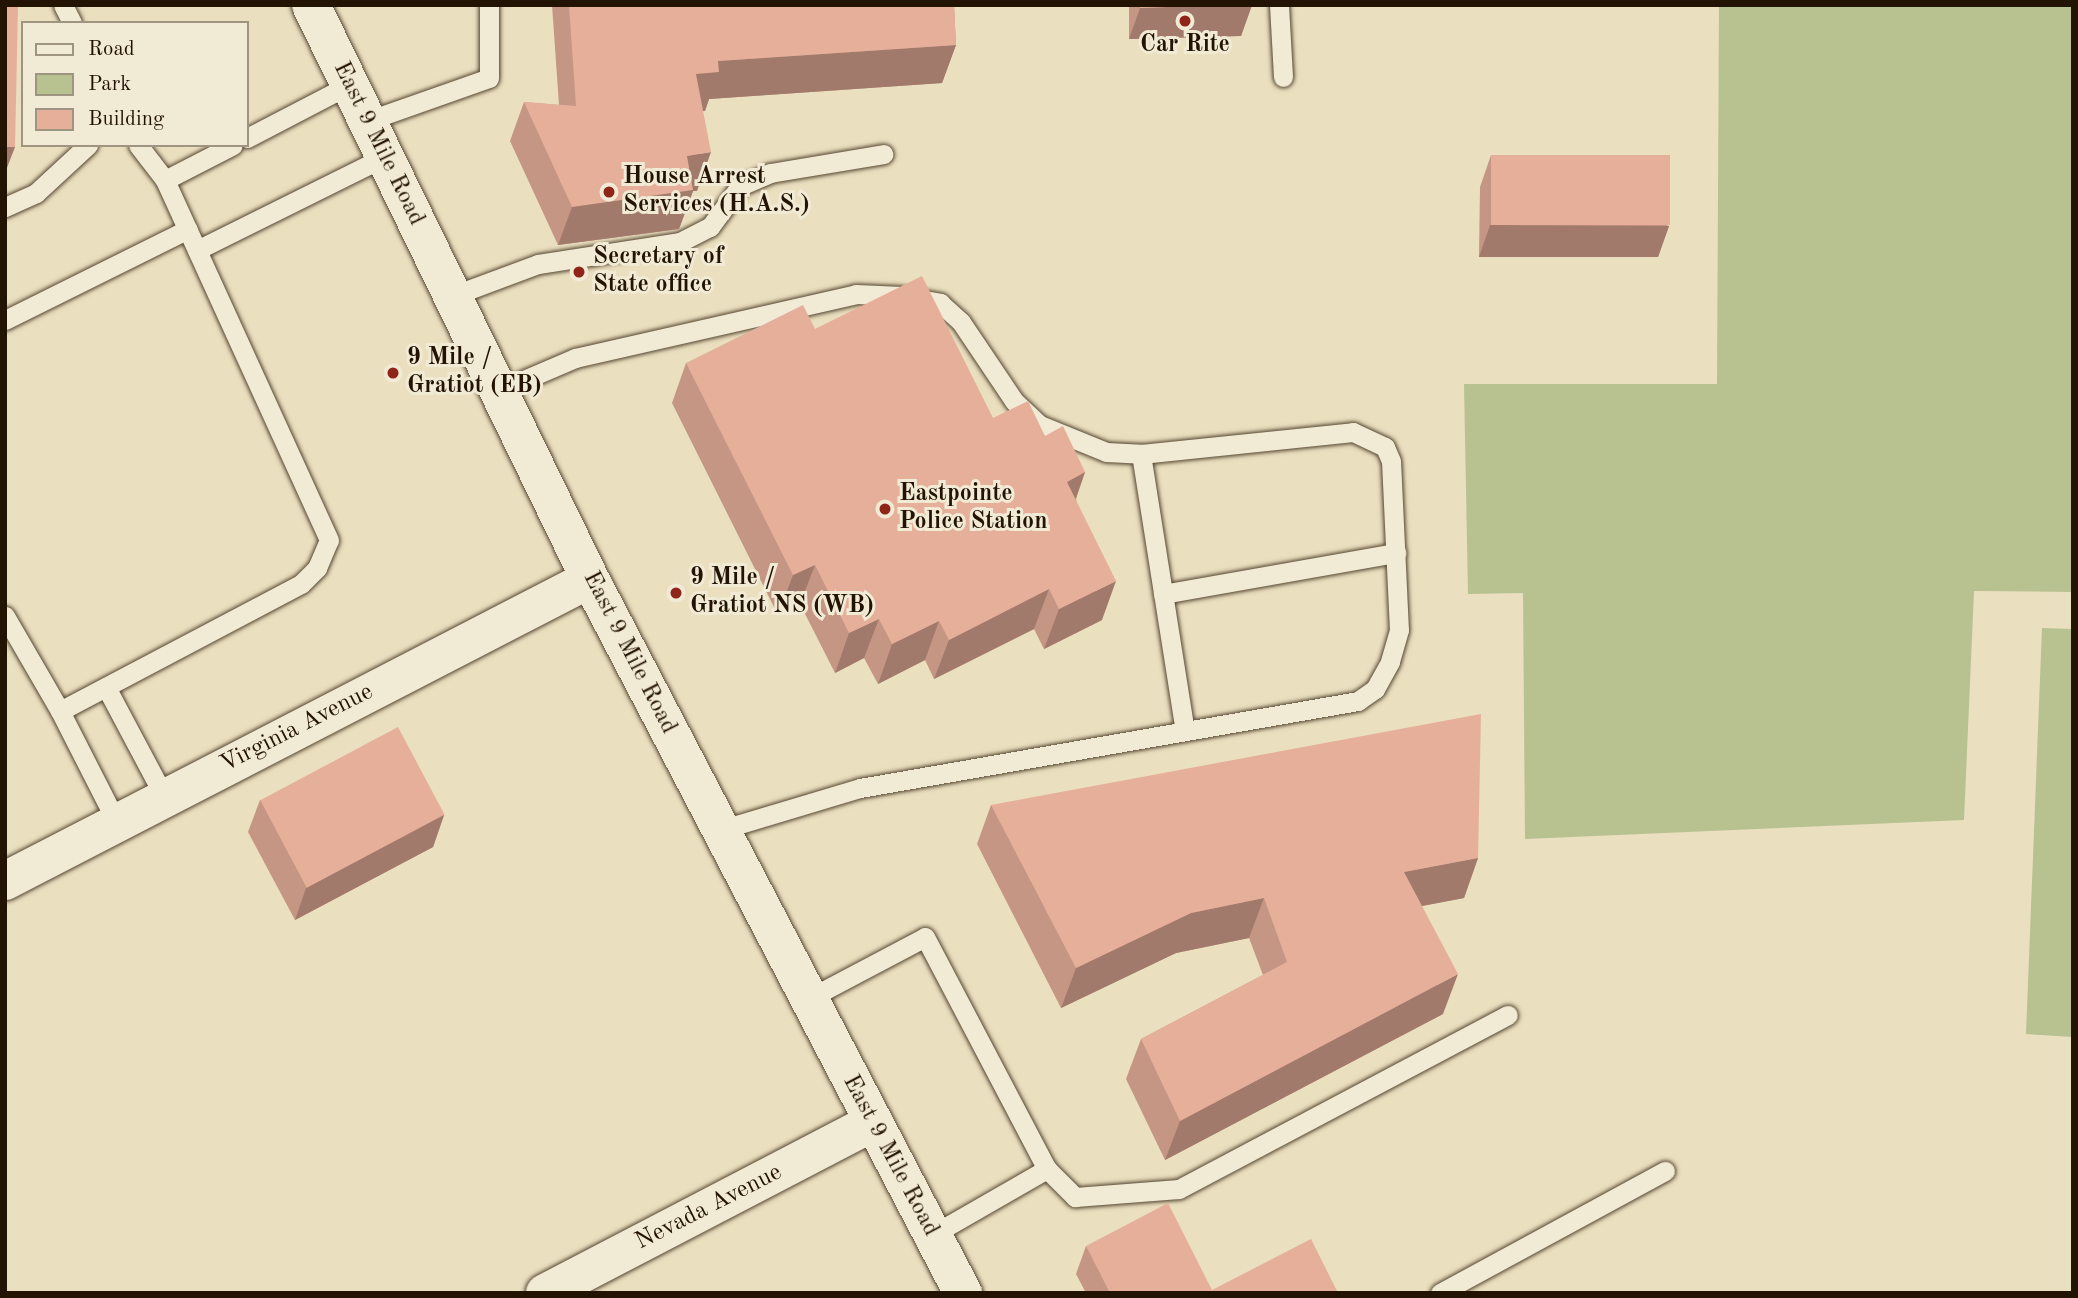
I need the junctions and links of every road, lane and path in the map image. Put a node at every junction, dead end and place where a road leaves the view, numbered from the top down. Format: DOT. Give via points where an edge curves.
graph roads {
  1 [pos="64,5"];
  2 [pos="311,5"];
  3 [pos="489,5"];
  4 [pos="1279,5"];
  5 [pos="71,21"];
  6 [pos="1283,77"];
  7 [pos="349,85"];
  8 [pos="367,121"];
  9 [pos="248,137"];
  10 [pos="86,147"];
  11 [pos="140,147"];
  12 [pos="229,147"];
  13 [pos="883,155"];
  14 [pos="384,157"];
  15 [pos="165,180"];
  16 [pos="5,207"];
  17 [pos="188,229"];
  18 [pos="197,250"];
  19 [pos="452,296"];
  20 [pos="5,320"];
  21 [pos="498,391"];
  22 [pos="1141,454"];
  23 [pos="1396,553"];
  24 [pos="590,579"];
  25 [pos="1163,594"];
  26 [pos="5,616"];
  27 [pos="106,687"];
  28 [pos="60,711"];
  29 [pos="1185,731"];
  30 [pos="165,798"];
  31 [pos="117,823"];
  32 [pos="720,830"];
  33 [pos="5,881"];
  34 [pos="808,999"];
  35 [pos="1508,1015"];
  36 [pos="872,1123"];
  37 [pos="1046,1169"];
  38 [pos="1665,1171"];
  39 [pos="932,1235"];
  40 [pos="545,1293"];
  41 [pos="963,1293"];
  42 [pos="1440,1293"];
  1 -- 5 [label="lane"];
  2 -- 7 [label="main road, East 9 Mile Road"];
  3 -- 8 [label="lane" via="489,78"];
  4 -- 6 [label="lane"];
  7 -- 8 [label="main road, East 9 Mile Road"];
  7 -- 9 [label="lane"];
  8 -- 14 [label="main road, East 9 Mile Road"];
  10 -- 16 [label="lane" via="36,193"];
  11 -- 15 [label="lane"];
  12 -- 15 [label="lane"];
  13 -- 19 [label="lane" via="769,173 740,186 710,228 680,242 538,264"];
  14 -- 18 [label="lane"];
  14 -- 19 [label="main road, East 9 Mile Road"];
  15 -- 17 [label="lane"];
  17 -- 18 [label="lane"];
  17 -- 20 [label="lane"];
  18 -- 27 [label="lane" via="329,540 317,568 301,584"];
  19 -- 21 [label="main road, East 9 Mile Road"];
  21 -- 22 [label="lane" via="588,355 856,294 902,296 940,303 961,322 1014,401 1040,425 1106,452"];
  21 -- 24 [label="main road, East 9 Mile Road"];
  22 -- 23 [label="lane" via="1353,432 1371,437 1384,447 1391,461"];
  22 -- 25 [label="lane"];
  23 -- 25 [label="lane"];
  23 -- 29 [label="lane" via="1399,630 1376,690 1358,701"];
  24 -- 30 [label="main road, Virginia Avenue"];
  24 -- 32 [label="main road, East 9 Mile Road"];
  25 -- 29 [label="lane"];
  26 -- 28 [label="lane"];
  27 -- 28 [label="lane"];
  27 -- 30 [label="lane"];
  28 -- 31 [label="lane"];
  29 -- 32 [label="lane" via="860,788"];
  30 -- 31 [label="main road, Virginia Avenue"];
  31 -- 33 [label="main road, Virginia Avenue"];
  32 -- 34 [label="main road, East 9 Mile Road"];
  34 -- 36 [label="main road, East 9 Mile Road"];
  34 -- 37 [label="lane" via="925,937"];
  35 -- 37 [label="lane" via="1179,1189 1075,1197"];
  36 -- 39 [label="main road, East 9 Mile Road"];
  36 -- 40 [label="main road, Nevada Avenue"];
  37 -- 39 [label="lane"];
  38 -- 42 [label="lane"];
  39 -- 41 [label="main road, East 9 Mile Road"];
}
